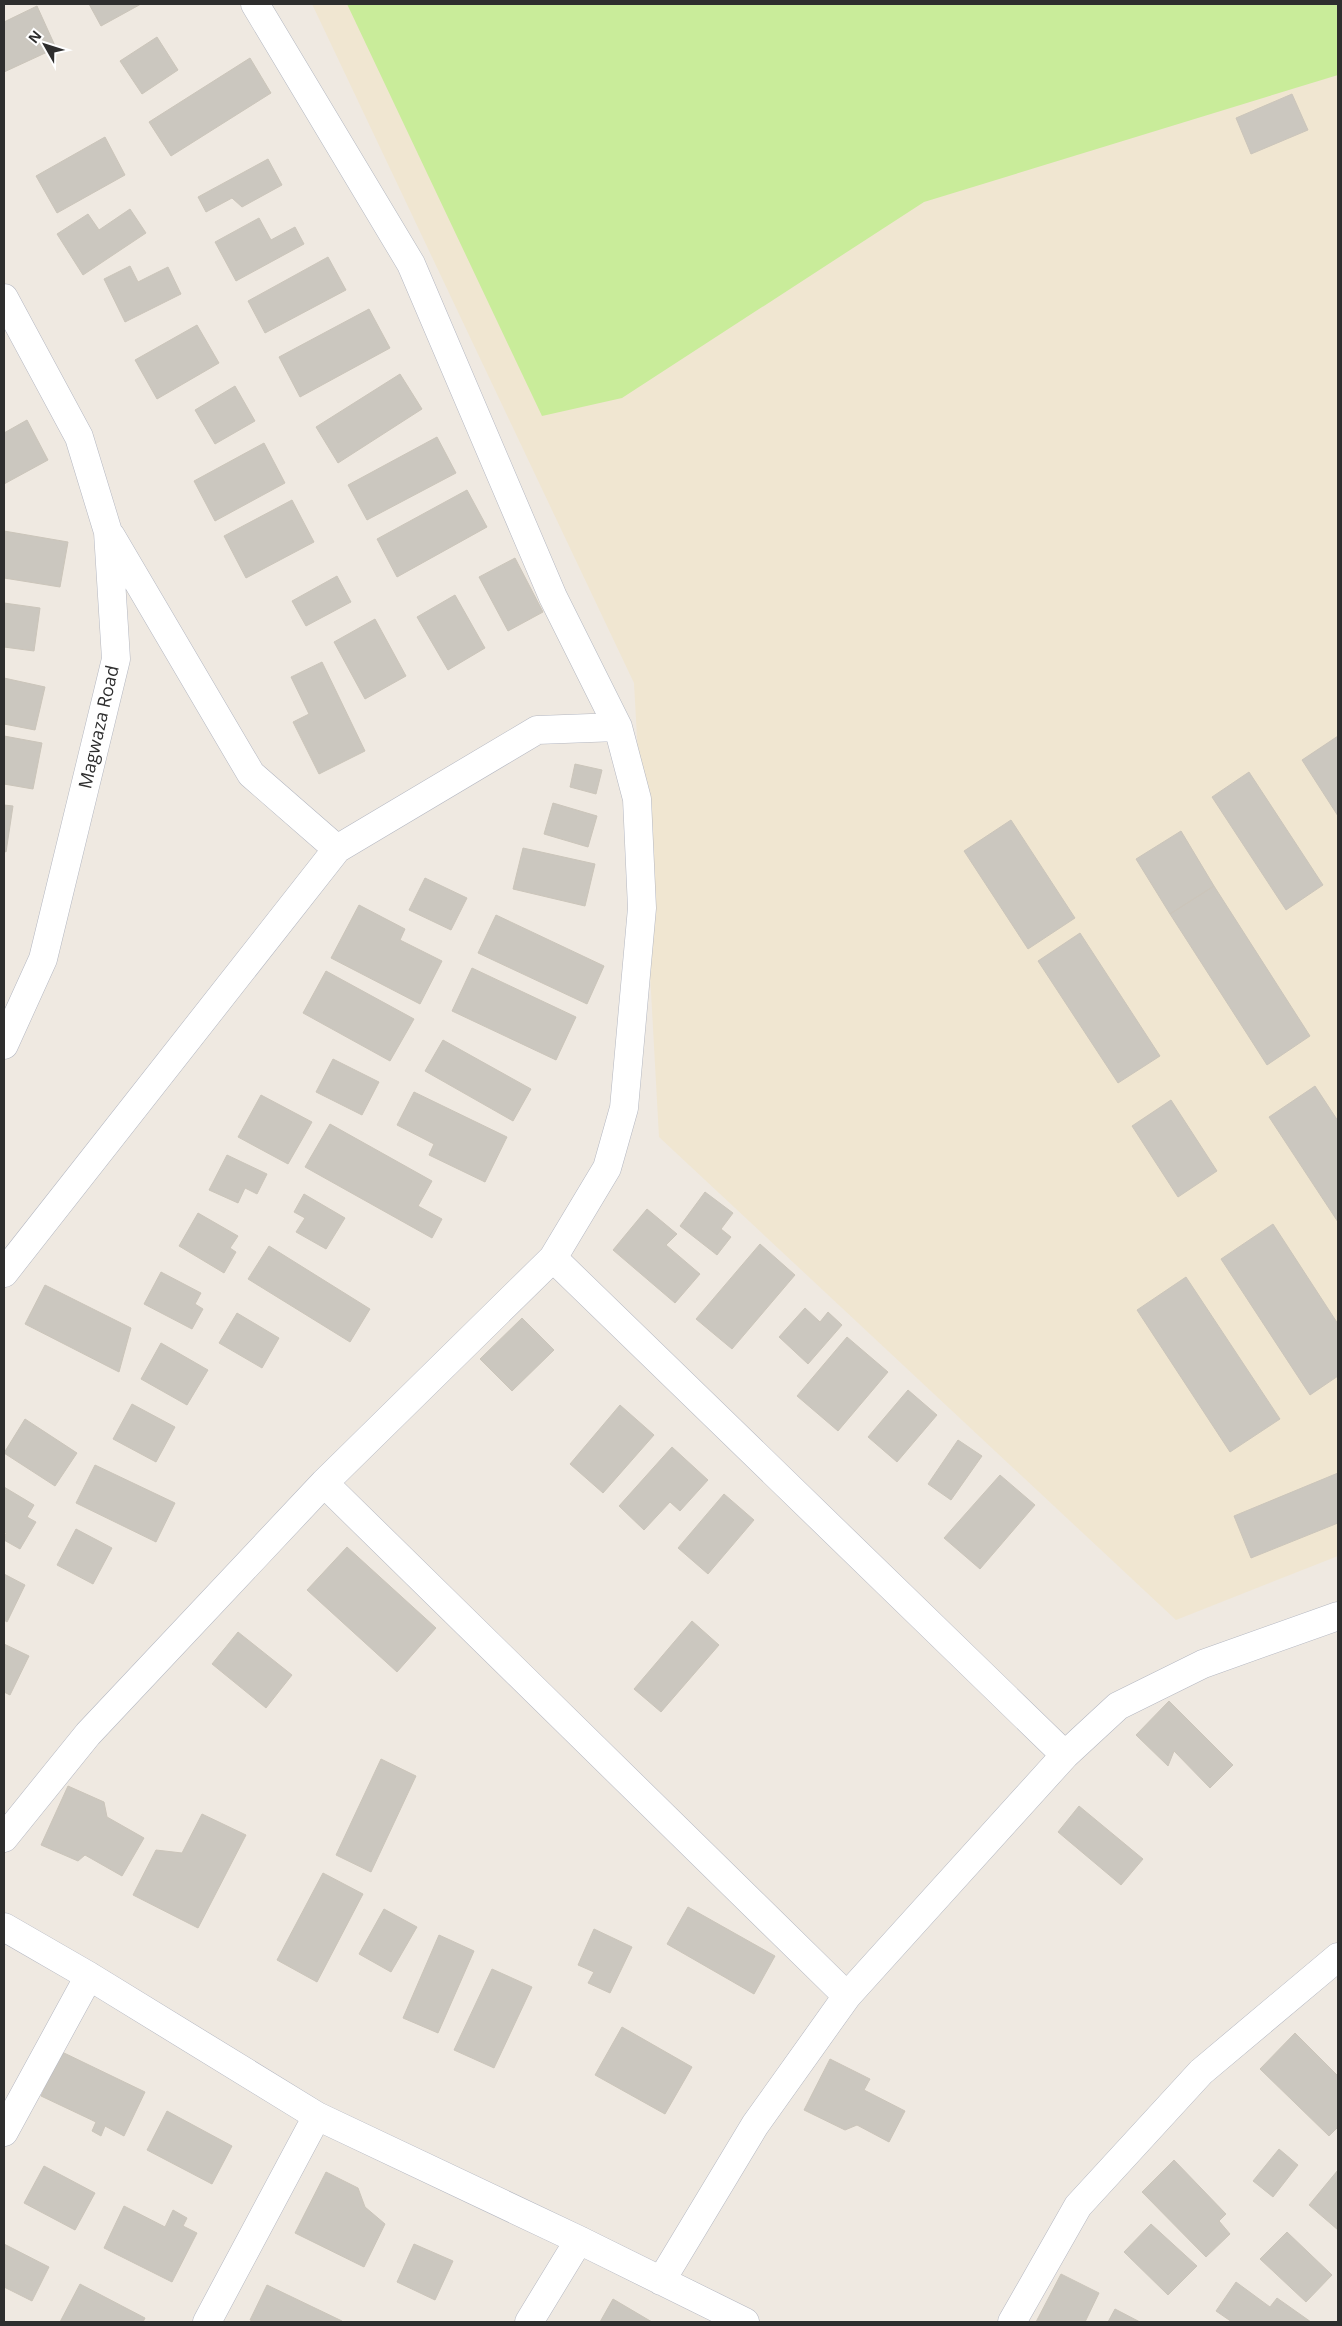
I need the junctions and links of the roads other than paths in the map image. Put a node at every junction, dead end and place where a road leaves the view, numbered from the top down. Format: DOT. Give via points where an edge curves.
graph roads {
  1 [pos="255,4"];
  2 [pos="7,312"];
  3 [pos="108,532"];
  4 [pos="618,727"];
  5 [pos="337,849"];
  6 [pos="4,1045"];
  7 [pos="553,1258"];
  8 [pos="4,1273"];
  9 [pos="324,1483"];
  10 [pos="1338,1616"];
  11 [pos="1065,1755"];
  12 [pos="4,1838"];
  13 [pos="4,1927"];
  14 [pos="1338,1957"];
  15 [pos="89,1976"];
  16 [pos="847,1996"];
  17 [pos="317,2116"];
  18 [pos="4,2132"];
  19 [pos="579,2240"];
  20 [pos="661,2281"];
  21 [pos="207,2322"];
  22 [pos="530,2322"];
  23 [pos="745,2322"];
  24 [pos="1012,2322"];
  1 -- 4 [label="street" via="411,264 553,597"];
  2 -- 3 [label="street, Magwaza Road" via="79,437"];
  3 -- 5 [label="street" via="251,774"];
  3 -- 6 [label="street, Magwaza Road" via="116,660 43,959"];
  4 -- 5 [label="street" via="537,730"];
  4 -- 7 [label="street" via="638,799 642,908 624,1108 607,1168"];
  5 -- 8 [label="street"];
  7 -- 9 [label="street"];
  7 -- 11 [label="street"];
  9 -- 12 [label="street" via="88,1734"];
  9 -- 16 [label="street"];
  10 -- 11 [label="street" via="1203,1664 1118,1706"];
  11 -- 16 [label="street"];
  13 -- 15 [label="street"];
  14 -- 24 [label="street" via="1202,2072 1078,2206"];
  15 -- 17 [label="street"];
  15 -- 18 [label="street"];
  16 -- 20 [label="street" via="755,2125"];
  17 -- 19 [label="street"];
  17 -- 21 [label="street"];
  19 -- 20 [label="street"];
  19 -- 22 [label="street"];
  20 -- 23 [label="street"];
}
